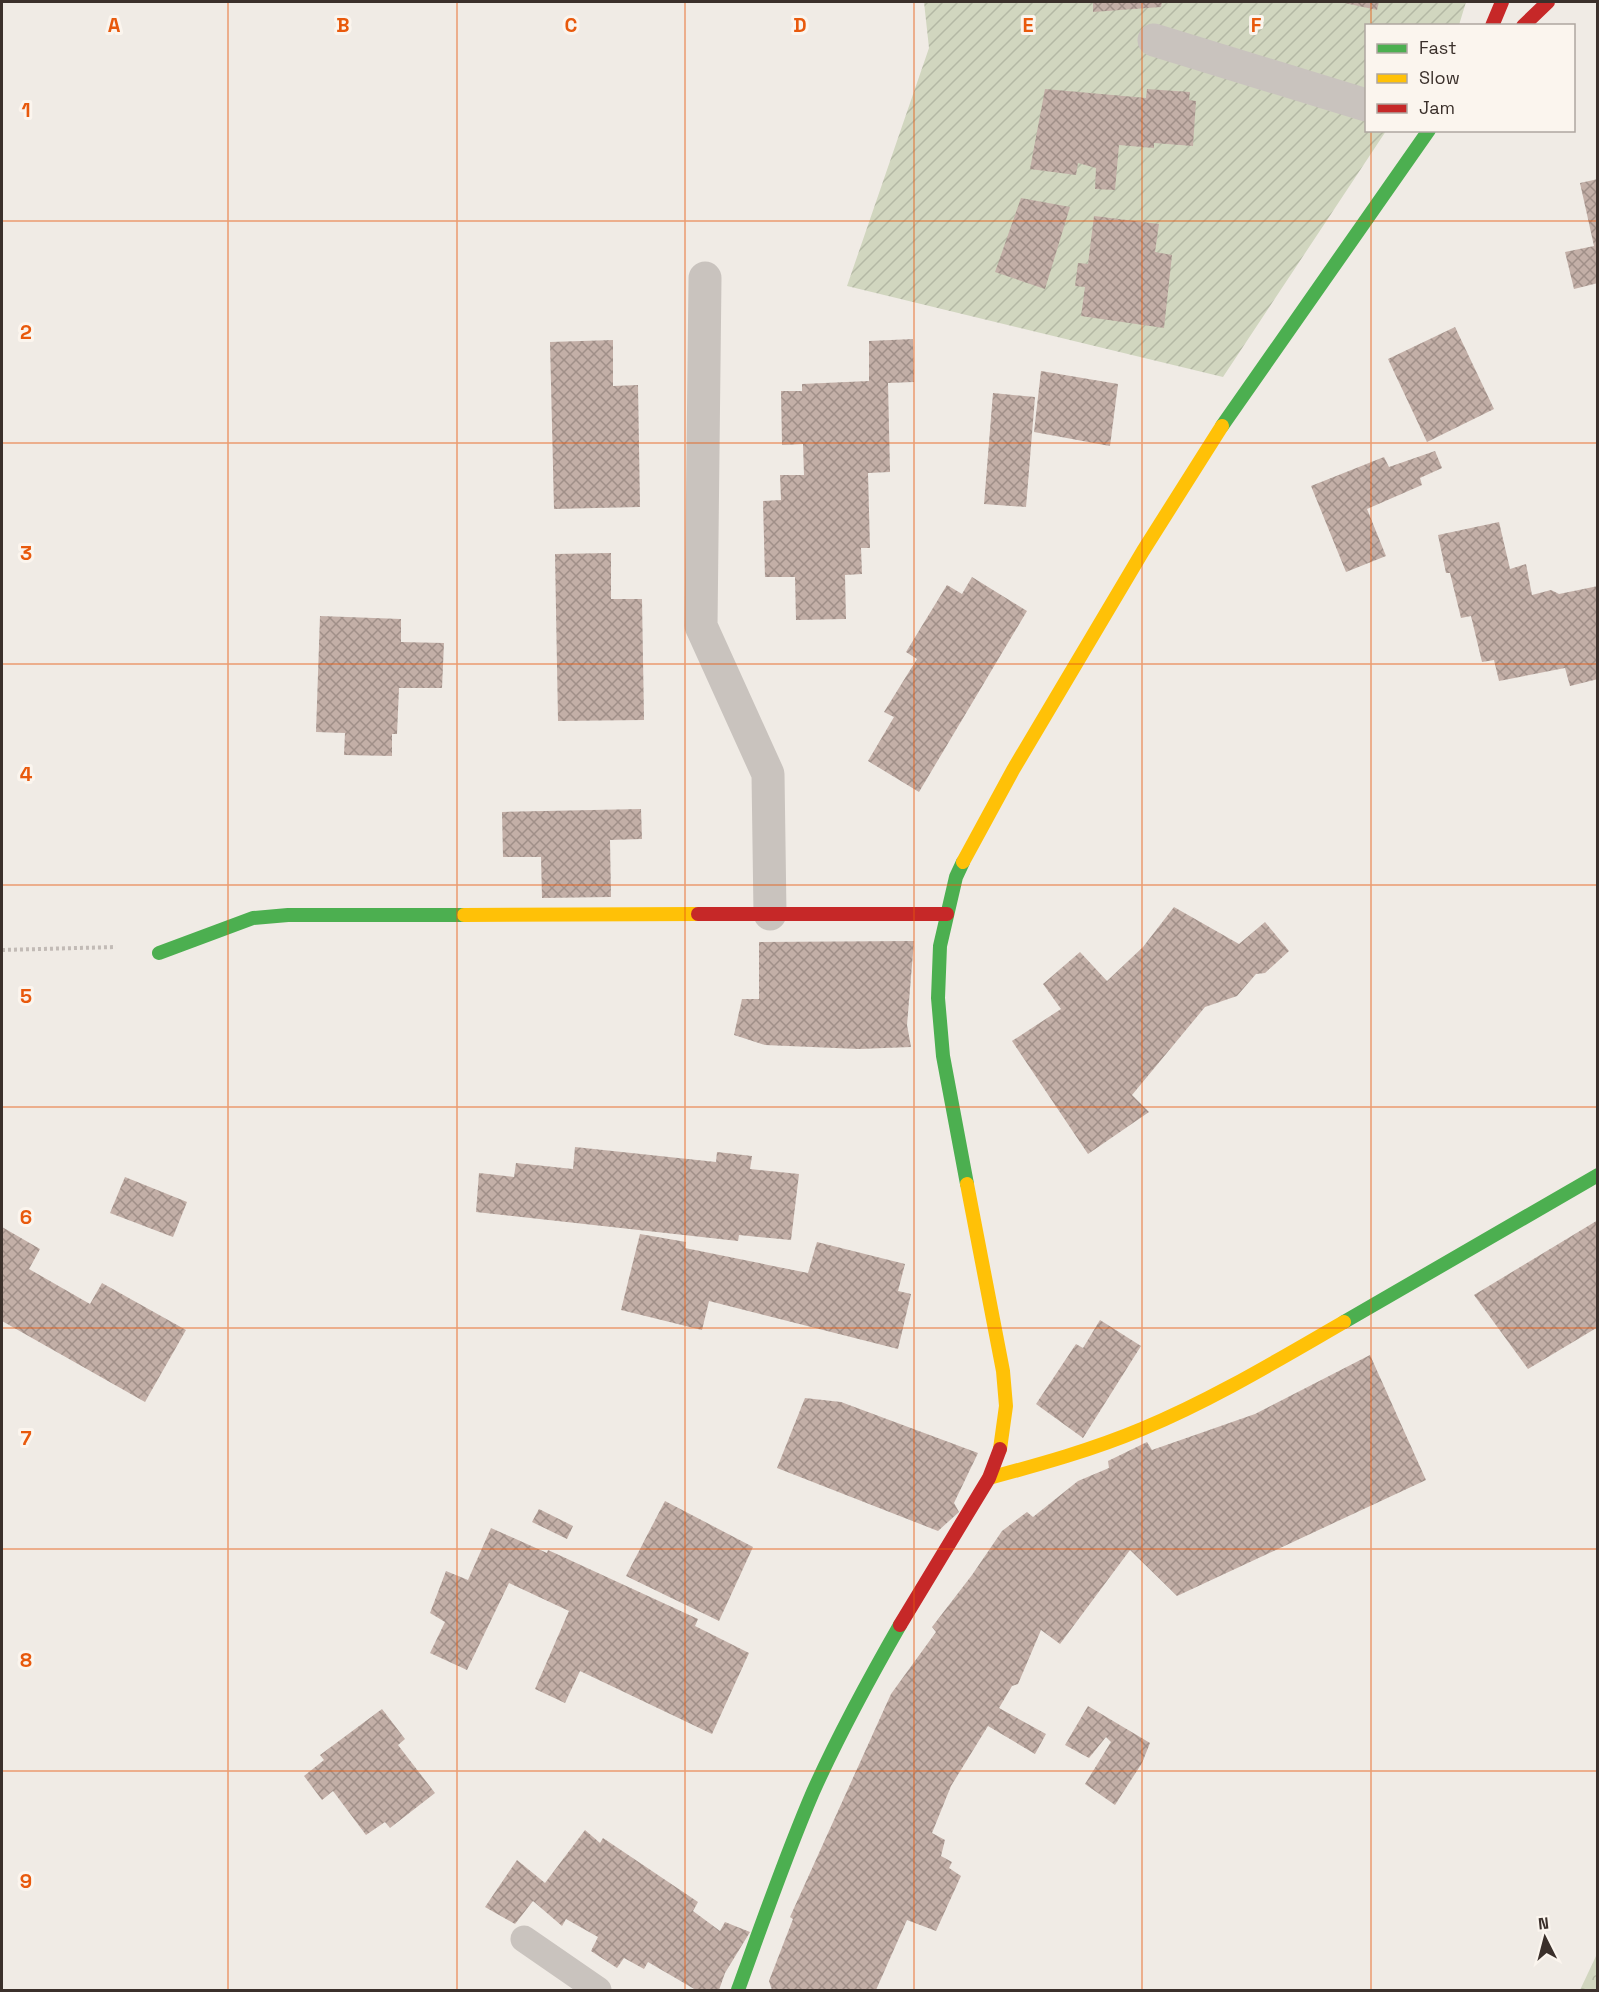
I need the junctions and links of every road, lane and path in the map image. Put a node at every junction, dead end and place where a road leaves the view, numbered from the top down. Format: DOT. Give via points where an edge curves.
graph roads {
  1 [pos="1502,2"];
  2 [pos="1548,2"];
  3 [pos="1493,24"];
  4 [pos="1525,24"];
  5 [pos="1154,40"];
  6 [pos="1365,105"];
  7 [pos="1428,132"];
  8 [pos="705,278"];
  9 [pos="770,914"];
  10 [pos="947,914"];
  11 [pos="2,950"];
  12 [pos="159,953"];
  13 [pos="1598,1175"];
  14 [pos="989,1478"];
  15 [pos="524,1938"];
  16 [pos="598,1990"];
  17 [pos="738,1990"];
  1 -- 3 [label="street"];
  2 -- 4 [label="street"];
  5 -- 6 [label="street"];
  7 -- 10 [label="street" via="1233,409 1143,551 972,844 956,877"];
  8 -- 9 [label="street" via="701,626 768,774"];
  9 -- 10 [label="street"];
  9 -- 12 [label="street" via="288,915 253,918"];
  10 -- 14 [label="street" via="940,946 938,998 943,1056 1003,1371 1006,1406 1002,1445"];
  11 -- 12 [label="path" via="108,946"];
  13 -- 14 [label="street" via="1361,1313 1175,1413 1111,1441"];
  14 -- 17 [label="street" via="872,1675 825,1765"];
  15 -- 16 [label="lane"];
}
